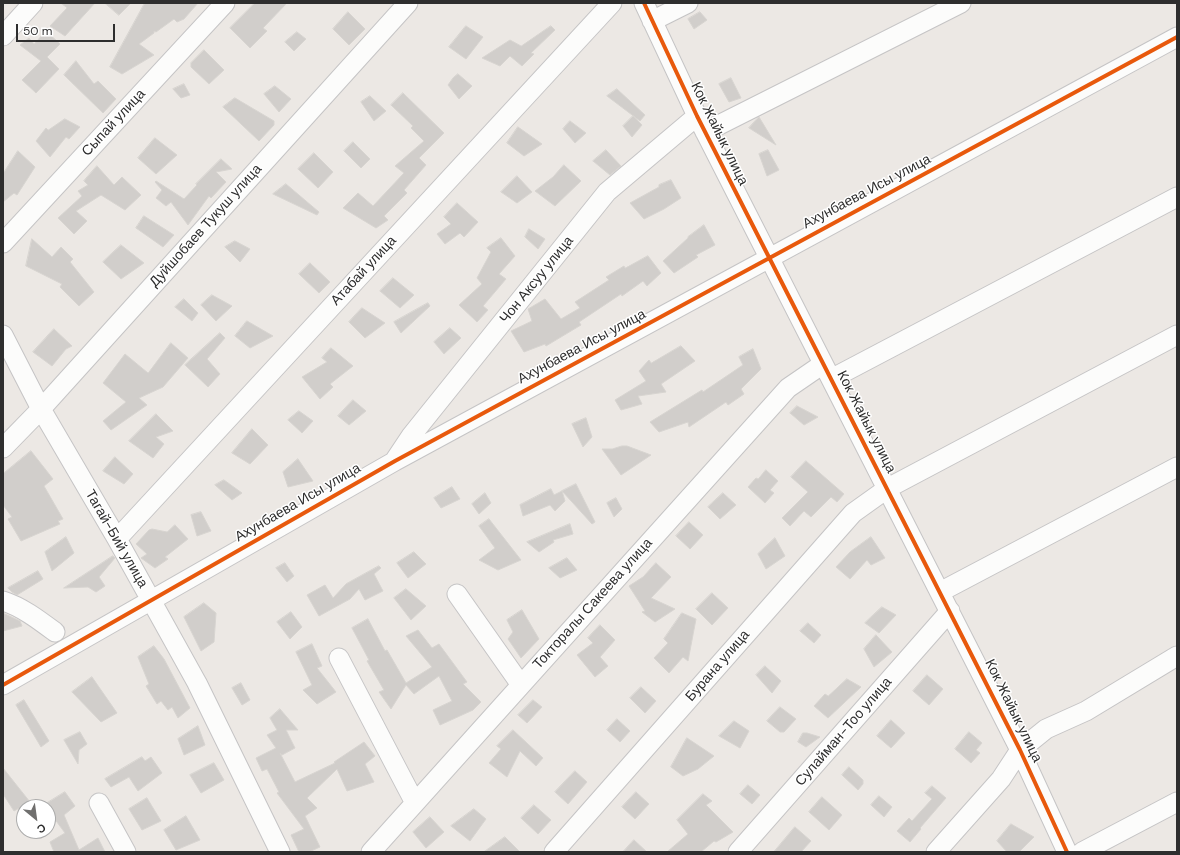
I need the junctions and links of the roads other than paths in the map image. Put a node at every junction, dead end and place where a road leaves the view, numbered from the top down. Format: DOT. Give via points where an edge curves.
graph roads {
  1 [pos="33,3"];
  2 [pos="225,3"];
  3 [pos="408,3"];
  4 [pos="612,3"];
  5 [pos="644,3"];
  6 [pos="688,3"];
  7 [pos="961,3"];
  8 [pos="652,22"];
  9 [pos="3,36"];
  10 [pos="1177,37"];
  11 [pos="701,124"];
  12 [pos="1177,197"];
  13 [pos="3,244"];
  14 [pos="769,258"];
  15 [pos="3,335"];
  16 [pos="1177,335"];
  17 [pos="827,371"];
  18 [pos="40,408"];
  19 [pos="3,448"];
  20 [pos="395,461"];
  21 [pos="1177,467"];
  22 [pos="888,488"];
  23 [pos="117,539"];
  24 [pos="940,592"];
  25 [pos="457,594"];
  26 [pos="151,600"];
  27 [pos="3,601"];
  28 [pos="950,611"];
  29 [pos="55,632"];
  30 [pos="1177,656"];
  31 [pos="339,658"];
  32 [pos="521,685"];
  33 [pos="3,686"];
  34 [pos="1020,750"];
  35 [pos="99,802"];
  36 [pos="1177,802"];
  37 [pos="415,803"];
  38 [pos="126,852"];
  39 [pos="280,852"];
  40 [pos="371,852"];
  41 [pos="554,852"];
  42 [pos="738,852"];
  43 [pos="936,852"];
  44 [pos="1068,852"];
  45 [pos="1082,852"];
  1 -- 9 [label="street"];
  2 -- 13 [label="street, Сыпай улица"];
  3 -- 18 [label="street, Дуйшобаев Тукуш улица"];
  4 -- 23 [label="street, Атабай улица"];
  5 -- 8 [label="street, Кок Жайык улица"];
  6 -- 8 [label="street"];
  7 -- 11 [label="street, Чон Аксуу улица"];
  8 -- 11 [label="street, Кок Жайык улица"];
  10 -- 14 [label="street, Ахунбаева Исы улица"];
  11 -- 14 [label="street, Кок Жайык улица"];
  11 -- 20 [label="street, Чон Аксуу улица" via="607,192 411,436"];
  12 -- 17 [label="street, Токторалы Сакеева улица"];
  14 -- 17 [label="street, Кок Жайык улица"];
  14 -- 20 [label="street, Ахунбаева Исы улица"];
  15 -- 18 [label="street, Тагай-Бий улица"];
  16 -- 22 [label="street, Бурана улица"];
  17 -- 22 [label="street, Кок Жайык улица"];
  17 -- 32 [label="street, Токторалы Сакеева улица" via="788,388"];
  18 -- 19 [label="street, Дуйшобаев Тукуш улица"];
  18 -- 23 [label="street, Тагай-Бий улица"];
  20 -- 26 [label="street, Ахунбаева Исы улица"];
  21 -- 24 [label="street"];
  22 -- 24 [label="street, Кок Жайык улица"];
  22 -- 41 [label="street, Бурана улица" via="853,513"];
  23 -- 26 [label="street, Тагай-Бий улица"];
  24 -- 28 [label="street, Кок Жайык улица"];
  25 -- 32 [label="street"];
  26 -- 33 [label="street, Ахунбаева Исы улица"];
  26 -- 39 [label="street, Тагай-Бий улица" via="197,683"];
  27 -- 29 [label="street" via="13,604"];
  28 -- 34 [label="street, Кок Жайык улица"];
  28 -- 42 [label="street, Сулайман-Тоо улица"];
  30 -- 34 [label="street" via="1086,711 1046,729"];
  31 -- 37 [label="street"];
  32 -- 37 [label="street, Токторалы Сакеева улица"];
  34 -- 43 [label="street" via="1001,779"];
  34 -- 44 [label="street, Кок Жайык улица"];
  35 -- 38 [label="street"];
  36 -- 45 [label="street"];
  37 -- 40 [label="street, Токторалы Сакеева улица"];
}
